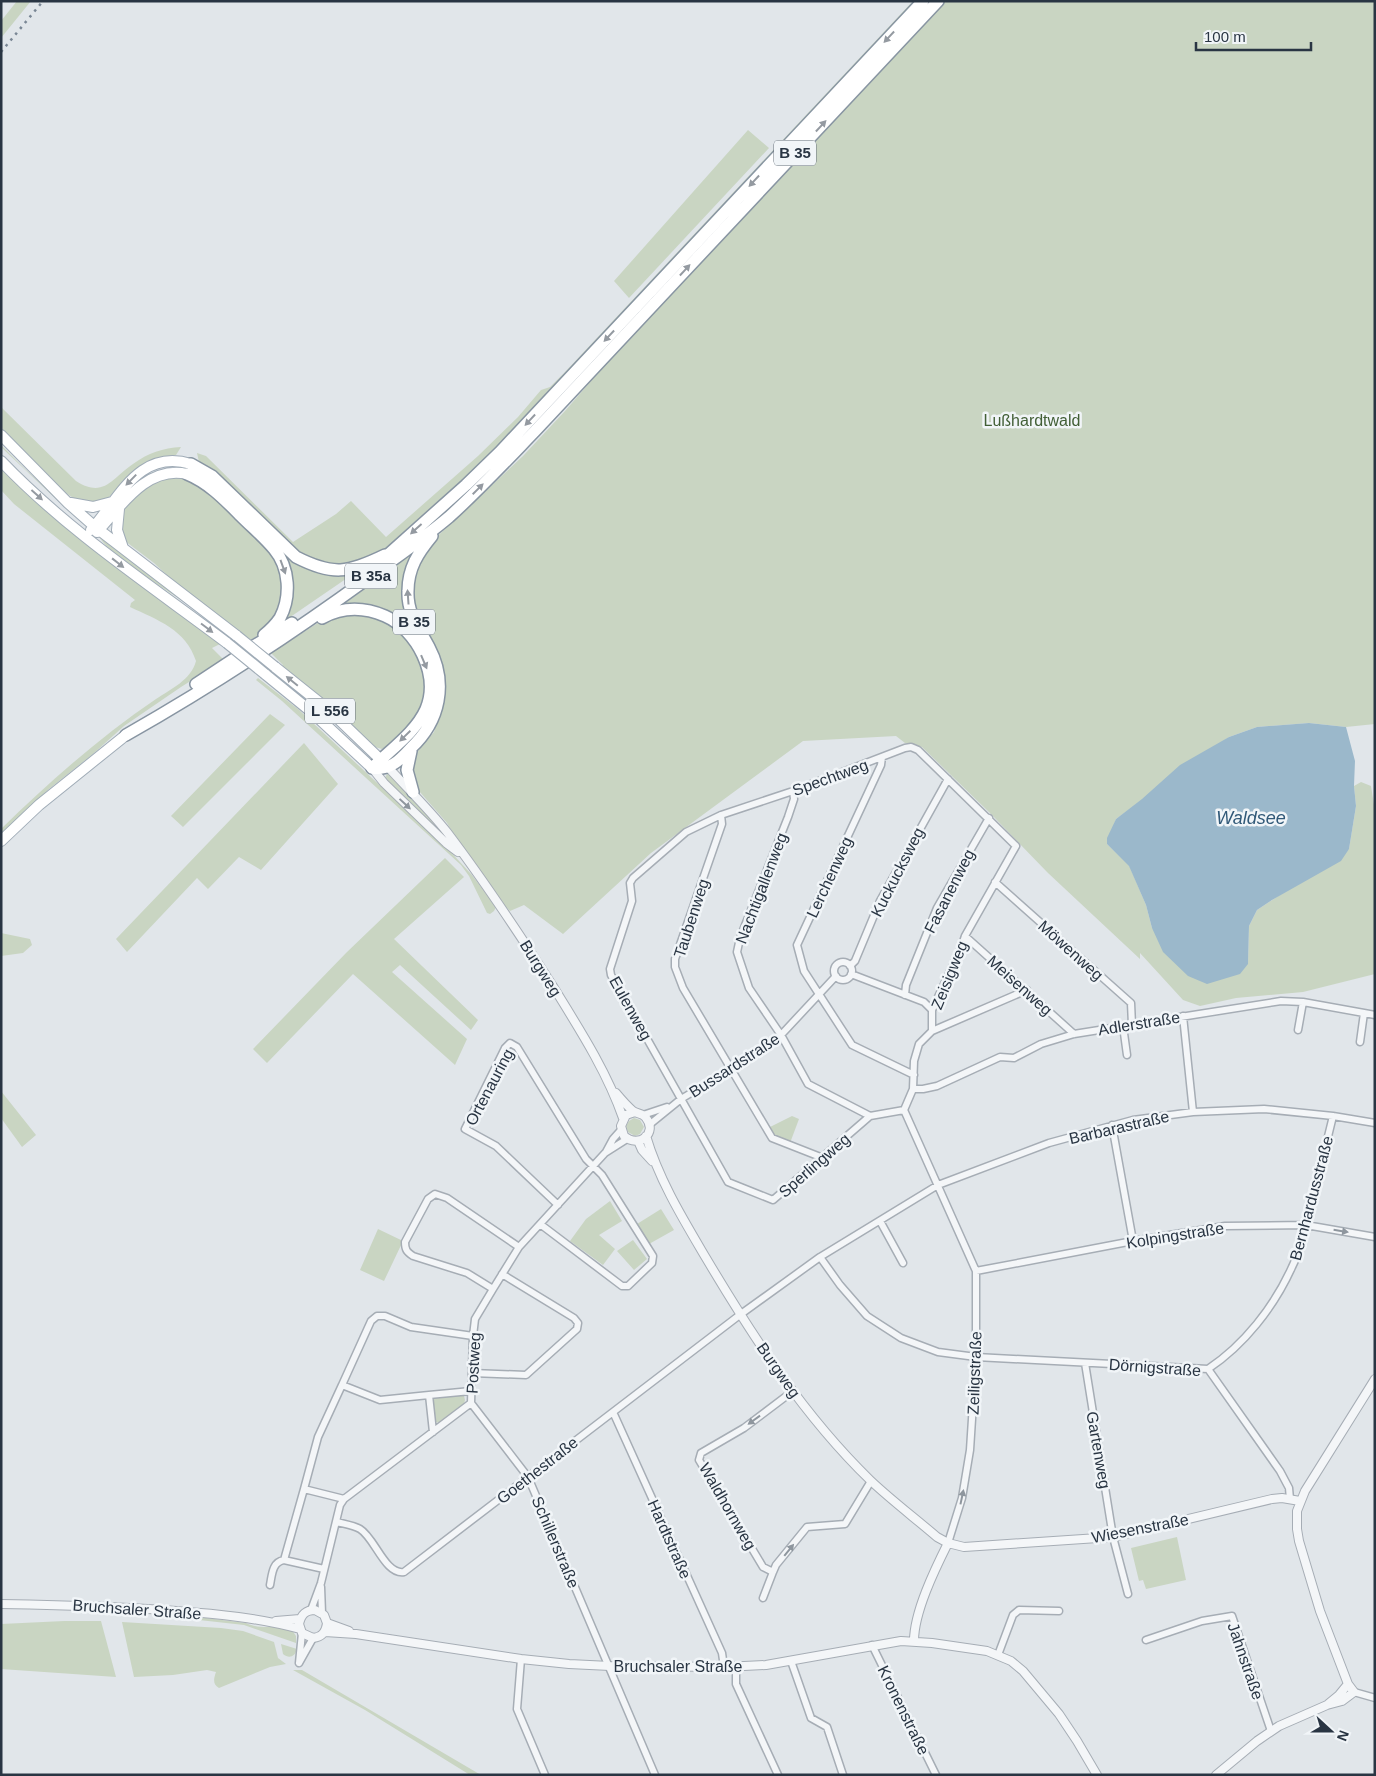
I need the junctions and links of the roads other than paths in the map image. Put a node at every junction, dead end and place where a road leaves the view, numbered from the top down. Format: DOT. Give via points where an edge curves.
graph roads {
  1 [pos="923,1"];
  2 [pos="938,1"];
  3 [pos="1,435"];
  4 [pos="1,461"];
  5 [pos="189,469"];
  6 [pos="68,503"];
  7 [pos="116,505"];
  8 [pos="442,522"];
  9 [pos="97,528"];
  10 [pos="87,538"];
  11 [pos="124,549"];
  12 [pos="391,552"];
  13 [pos="298,628"];
  14 [pos="252,647"];
  15 [pos="126,735"];
  16 [pos="412,748"];
  17 [pos="882,757"];
  18 [pos="380,765"];
  19 [pos="948,779"];
  20 [pos="793,791"];
  21 [pos="413,792"];
  22 [pos="721,815"];
  23 [pos="988,818"];
  24 [pos="1,841"];
  25 [pos="1016,846"];
  26 [pos="462,855"];
  27 [pos="995,882"];
  28 [pos="630,883"];
  29 [pos="965,936"];
  30 [pos="850,966"];
  31 [pos="851,974"];
  32 [pos="836,976"];
  33 [pos="1027,990"];
  34 [pos="905,994"];
  35 [pos="819,996"];
  36 [pos="1303,1002"];
  37 [pos="932,1010"];
  38 [pos="1364,1013"];
  39 [pos="1375,1015"];
  40 [pos="1183,1016"];
  41 [pos="1132,1025"];
  42 [pos="1123,1026"];
  43 [pos="1298,1030"];
  44 [pos="932,1031"];
  45 [pos="1074,1034"];
  46 [pos="781,1035"];
  47 [pos="1360,1042"];
  48 [pos="1127,1055"];
  49 [pos="730,1069"];
  50 [pos="914,1075"];
  51 [pos="612,1087"];
  52 [pos="913,1089"];
  53 [pos="681,1099"];
  54 [pos="670,1106"];
  55 [pos="904,1110"];
  56 [pos="634,1112"];
  57 [pos="1193,1112"];
  58 [pos="643,1115"];
  59 [pos="870,1116"];
  60 [pos="1333,1116"];
  61 [pos="623,1118"];
  62 [pos="1375,1123"];
  63 [pos="649,1125"];
  64 [pos="1112,1126"];
  65 [pos="621,1130"];
  66 [pos="646,1136"];
  67 [pos="627,1139"];
  68 [pos="638,1141"];
  69 [pos="605,1153"];
  70 [pos="823,1158"];
  71 [pos="654,1162"];
  72 [pos="593,1167"];
  73 [pos="938,1185"];
  74 [pos="558,1205"];
  75 [pos="880,1221"];
  76 [pos="540,1224"];
  77 [pos="1306,1226"];
  78 [pos="1375,1237"];
  79 [pos="1132,1241"];
  80 [pos="519,1247"];
  81 [pos="820,1257"];
  82 [pos="903,1263"];
  83 [pos="976,1271"];
  84 [pos="502,1274"];
  85 [pos="493,1289"];
  86 [pos="741,1314"];
  87 [pos="473,1336"];
  88 [pos="976,1357"];
  89 [pos="1085,1362"];
  90 [pos="1208,1369"];
  91 [pos="472,1373"];
  92 [pos="1375,1379"];
  93 [pos="342,1385"];
  94 [pos="471,1391"];
  95 [pos="794,1391"];
  96 [pos="429,1395"];
  97 [pos="470,1403"];
  98 [pos="613,1412"];
  99 [pos="432,1432"];
  100 [pos="528,1477"];
  101 [pos="871,1481"];
  102 [pos="304,1489"];
  103 [pos="344,1499"];
  104 [pos="1290,1499"];
  105 [pos="1300,1501"];
  106 [pos="337,1522"];
  107 [pos="1113,1537"];
  108 [pos="948,1543"];
  109 [pos="284,1560"];
  110 [pos="324,1569"];
  111 [pos="773,1572"];
  112 [pos="321,1583"];
  113 [pos="270,1585"];
  114 [pos="1128,1594"];
  115 [pos="763,1598"];
  116 [pos="1,1604"];
  117 [pos="311,1610"];
  118 [pos="1059,1611"];
  119 [pos="322,1613"];
  120 [pos="300,1619"];
  121 [pos="271,1622"];
  122 [pos="327,1623"];
  123 [pos="301,1631"];
  124 [pos="325,1632"];
  125 [pos="356,1634"];
  126 [pos="312,1638"];
  127 [pos="1146,1640"];
  128 [pos="914,1641"];
  129 [pos="872,1645"];
  130 [pos="998,1655"];
  131 [pos="522,1659"];
  132 [pos="791,1661"];
  133 [pos="610,1666"];
  134 [pos="724,1667"];
  135 [pos="736,1667"];
  136 [pos="1348,1684"];
  137 [pos="1354,1692"];
  138 [pos="1375,1698"];
  139 [pos="1327,1705"];
  140 [pos="1271,1731"];
  141 [pos="545,1775"];
  142 [pos="655,1775"];
  143 [pos="778,1775"];
  144 [pos="843,1775"];
  145 [pos="936,1775"];
  146 [pos="1097,1775"];
  147 [pos="1216,1775"];
  1 -- 12 [label="highway, B 35, one-way" via="506,446"];
  8 -- 2 [label="highway, B 35, one-way" via="535,431"];
  3 -- 6 [label="main road, L 556"];
  4 -- 10 [label="main road, L 556, one-way"];
  5 -- 7 [label="main road" via="156,476"];
  5 -- 12 [label="highway, B 35" via="212,476 296,557 318,568 342,571"];
  5 -- 14 [label="highway, one-way" via="231,506 275,550 282,562 287,586 284,609 279,620"];
  6 -- 7 [label="main road" via="93,508"];
  6 -- 9 [label="main road, L 556"];
  7 -- 9 [label="main road"];
  7 -- 11 [label="main road" via="117,530"];
  8 -- 13 [label="highway, B 35a"];
  16 -- 8 [label="highway, B 35, one-way" via="435,715 440,687 436,662 408,604 409,575 419,551"];
  9 -- 10 [label="main road"];
  9 -- 11 [label="main road, L 556"];
  10 -- 18 [label="main road, L 556, one-way, bridge" via="227,643"];
  18 -- 11 [label="main road, L 556, one-way, bridge" via="330,712"];
  12 -- 14 [label="highway, B 35a" via="325,602"];
  13 -- 15 [label="highway, B 35a"];
  13 -- 18 [label="highway, one-way" via="342,610 364,610 385,616 407,633 425,661 430,687 426,709 419,722"];
  14 -- 15 [label="highway, B 35a" via="161,707"];
  15 -- 24 [label="main road, B 35a" via="39,805"];
  16 -- 18 [label="highway, B 35" via="398,762"];
  16 -- 21 [label="highway, B 35" via="406,770"];
  17 -- 19 [label="street, Spechtweg" via="904,748 918,750"];
  17 -- 20 [label="street, Spechtweg"];
  17 -- 35 [label="street, Lerchenweg" via="797,945 804,971"];
  18 -- 21 [label="street, Burgweg"];
  18 -- 26 [label="street, Burgweg, one-way" via="384,783"];
  19 -- 23 [label="street, Spechtweg"];
  19 -- 30 [label="street, Kuckucksweg" via="880,901 856,961"];
  20 -- 22 [label="street, Spechtweg"];
  20 -- 46 [label="street, Nachtigallenweg" via="788,817 737,952 748,988"];
  21 -- 26 [label="street, Burgweg"];
  22 -- 28 [label="street, Spechtweg" via="686,832"];
  22 -- 49 [label="street, Taubenweg" via="722,824 675,967 683,988"];
  23 -- 25 [label="street, Spechtweg"];
  23 -- 34 [label="street, Fasanenweg" via="937,908"];
  25 -- 27 [label="street, Zeisigweg"];
  26 -- 51 [label="street, Burgweg" via="537,961"];
  27 -- 29 [label="street, Zeisigweg"];
  27 -- 41 [label="street, Möwenweg" via="1131,1003"];
  28 -- 53 [label="street, Eulenweg" via="632,901 610,969 611,975"];
  29 -- 33 [label="street, Meisenweg"];
  29 -- 37 [label="street, Zeisigweg"];
  30 -- 31 [label="street"];
  30 -- 32 [label="street" via="839,964 834,971"];
  31 -- 32 [label="street" via="843,980"];
  31 -- 34 [label="street"];
  32 -- 35 [label="street, Bussardstraße"];
  33 -- 44 [label="street"];
  33 -- 45 [label="street, Meisenweg"];
  34 -- 37 [label="street" via="924,1002"];
  35 -- 46 [label="street, Bussardstraße"];
  35 -- 50 [label="street, Lerchenweg" via="852,1045"];
  36 -- 38 [label="street, Adlerstraße"];
  36 -- 40 [label="street, Adlerstraße" via="1282,1001"];
  36 -- 43 [label="street"];
  37 -- 44 [label="street, Zeisigweg"];
  38 -- 39 [label="street, Adlerstraße"];
  38 -- 47 [label="street"];
  40 -- 41 [label="street, Adlerstraße"];
  40 -- 57 [label="street"];
  41 -- 42 [label="street, Adlerstraße"];
  42 -- 45 [label="street, Adlerstraße"];
  42 -- 48 [label="street"];
  44 -- 50 [label="street, Zeisigweg" via="920,1044 914,1061"];
  45 -- 52 [label="street, Adlerstraße" via="1041,1044 1014,1058 1000,1057 937,1086"];
  46 -- 49 [label="street, Bussardstraße"];
  46 -- 59 [label="street, Nachtigallenweg" via="808,1084"];
  49 -- 53 [label="street, Bussardstraße"];
  49 -- 70 [label="street, Taubenweg" via="772,1138"];
  50 -- 52 [label="street, Zeisigweg"];
  51 -- 56 [label="street, Burgweg"];
  51 -- 61 [label="street, Burgweg"];
  52 -- 55 [label="street, Zeisigweg"];
  53 -- 54 [label="street, Bussardstraße"];
  53 -- 70 [label="street, Sperlingweg" via="728,1182 773,1200"];
  54 -- 58 [label="street, Bussardstraße"];
  54 -- 63 [label="street, Bussardstraße"];
  55 -- 59 [label="street"];
  55 -- 73 [label="street, Zeiligstraße"];
  56 -- 58 [label="street"];
  56 -- 61 [label="street"];
  57 -- 60 [label="street, Barbarastraße" via="1264,1109"];
  57 -- 64 [label="street, Barbarastraße"];
  58 -- 63 [label="street"];
  59 -- 70 [label="street, Sperlingweg"];
  60 -- 62 [label="street, Barbarastraße"];
  60 -- 77 [label="street, Bernhardusstraße"];
  61 -- 65 [label="street, Burgweg"];
  63 -- 66 [label="street"];
  64 -- 73 [label="street, Barbarastraße" via="1049,1143"];
  64 -- 79 [label="street"];
  65 -- 67 [label="street"];
  65 -- 69 [label="street, Postweg"];
  66 -- 68 [label="street"];
  66 -- 71 [label="street, Burgweg"];
  67 -- 68 [label="street"];
  67 -- 69 [label="street, Postweg"];
  68 -- 71 [label="street, Burgweg"];
  69 -- 72 [label="street, Postweg"];
  71 -- 86 [label="street, Burgweg" via="686,1223"];
  72 -- 74 [label="street, Postweg"];
  72 -- 74 [label="street, Ortenauring" via="517,1046 507,1045 465,1129 496,1146"];
  72 -- 76 [label="street" via="602,1175 653,1256 652,1263 628,1286 622,1286"];
  73 -- 75 [label="street, Barbarastraße"];
  73 -- 83 [label="street, Zeiligstraße"];
  74 -- 76 [label="street, Postweg"];
  75 -- 81 [label="street, Barbarastraße"];
  75 -- 82 [label="street"];
  76 -- 80 [label="street, Postweg"];
  77 -- 78 [label="street, Kolpingstraße, one-way"];
  77 -- 79 [label="street, Kolpingstraße" via="1225,1226"];
  77 -- 90 [label="street, Bernhardusstraße" via="1293,1267 1275,1298 1250,1333"];
  79 -- 83 [label="street, Kolpingstraße"];
  80 -- 84 [label="street, Postweg"];
  80 -- 85 [label="street" via="447,1198 435,1194 428,1199 406,1242 407,1252 467,1273"];
  81 -- 86 [label="street, Barbarastraße"];
  81 -- 88 [label="street, Dörnigstraße" via="867,1316 902,1338 938,1352"];
  83 -- 88 [label="street, Zeiligstraße"];
  84 -- 85 [label="street, Postweg"];
  84 -- 91 [label="street" via="574,1318 578,1323 577,1329 526,1375"];
  85 -- 87 [label="street, Postweg" via="476,1319"];
  86 -- 95 [label="street, Burgweg"];
  86 -- 98 [label="street, Goethestraße"];
  87 -- 91 [label="street, Postweg"];
  87 -- 93 [label="street" via="411,1327 377,1316 371,1321"];
  88 -- 89 [label="street, Dörnigstraße"];
  108 -- 88 [label="street, Zeiligstraße, one-way" via="962,1498 970,1450"];
  89 -- 90 [label="street, Dörnigstraße"];
  89 -- 107 [label="street, Gartenweg"];
  90 -- 104 [label="street, Dörnigstraße" via="1280,1470 1289,1488"];
  91 -- 94 [label="street, Postweg"];
  92 -- 105 [label="street"];
  93 -- 96 [label="street" via="380,1400"];
  93 -- 102 [label="street" via="318,1437"];
  94 -- 96 [label="street"];
  94 -- 97 [label="street, Postweg"];
  95 -- 101 [label="street, Burgweg"];
  95 -- 111 [label="street, Waldhornweg, one-way" via="744,1428 701,1453 699,1460 763,1567"];
  96 -- 99 [label="street"];
  97 -- 99 [label="street, Postweg"];
  97 -- 100 [label="street, Schillerstraße"];
  98 -- 100 [label="street, Goethestraße"];
  98 -- 134 [label="street, Hardtstraße" via="722,1654"];
  99 -- 103 [label="street, Postweg"];
  100 -- 106 [label="street, Goethestraße" via="404,1572 391,1568 360,1529"];
  100 -- 133 [label="street, Schillerstraße"];
  101 -- 108 [label="street, Burgweg" via="936,1537"];
  111 -- 101 [label="street, one-way" via="807,1527 845,1524"];
  102 -- 103 [label="street"];
  102 -- 109 [label="street"];
  103 -- 106 [label="street"];
  104 -- 105 [label="street, Wiesenstraße"];
  104 -- 107 [label="street, Wiesenstraße" via="1272,1499"];
  105 -- 136 [label="street" via="1296,1520 1299,1541 1320,1611"];
  106 -- 110 [label="street"];
  107 -- 108 [label="street, Wiesenstraße" via="964,1547"];
  107 -- 114 [label="street, Gartenweg"];
  108 -- 128 [label="street, Zeiligstraße" via="916,1620"];
  109 -- 110 [label="street"];
  109 -- 113 [label="street" via="275,1564"];
  110 -- 112 [label="street"];
  111 -- 115 [label="street"];
  112 -- 117 [label="street"];
  112 -- 119 [label="street"];
  116 -- 121 [label="street, Bruchsaler Straße" via="196,1612"];
  117 -- 119 [label="street"];
  117 -- 120 [label="street"];
  118 -- 130 [label="street" via="1019,1610"];
  119 -- 122 [label="street"];
  120 -- 121 [label="street, Bruchsaler Straße"];
  120 -- 123 [label="street"];
  121 -- 123 [label="street, Bruchsaler Straße"];
  122 -- 124 [label="street"];
  122 -- 125 [label="street, Bruchsaler Straße"];
  123 -- 126 [label="street, Bruchsaler Straße"];
  123 -- 126 [label="street" via="299,1663"];
  124 -- 125 [label="street, Bruchsaler Straße"];
  124 -- 126 [label="street, Bruchsaler Straße"];
  125 -- 131 [label="street, Bruchsaler Straße"];
  127 -- 140 [label="street, Jahnstraße" via="1232,1616"];
  128 -- 129 [label="street, Bruchsaler Straße"];
  128 -- 130 [label="street, Bruchsaler Straße"];
  129 -- 132 [label="street, Bruchsaler Straße"];
  129 -- 145 [label="street, Kronenstraße"];
  130 -- 146 [label="street, Bruchsaler Straße" via="1023,1671 1040,1691 1078,1740"];
  131 -- 133 [label="street, Bruchsaler Straße"];
  131 -- 141 [label="street" via="517,1709"];
  132 -- 135 [label="street, Bruchsaler Straße"];
  132 -- 144 [label="street" via="811,1718 827,1727"];
  133 -- 134 [label="street, Bruchsaler Straße"];
  133 -- 142 [label="street, Schillerstraße"];
  134 -- 135 [label="street, Bruchsaler Straße"];
  135 -- 143 [label="street" via="736,1684"];
  136 -- 137 [label="street"];
  136 -- 139 [label="street"];
  137 -- 138 [label="street"];
  137 -- 139 [label="street" via="1342,1701"];
  139 -- 140 [label="street"];
  140 -- 147 [label="street"];
}
